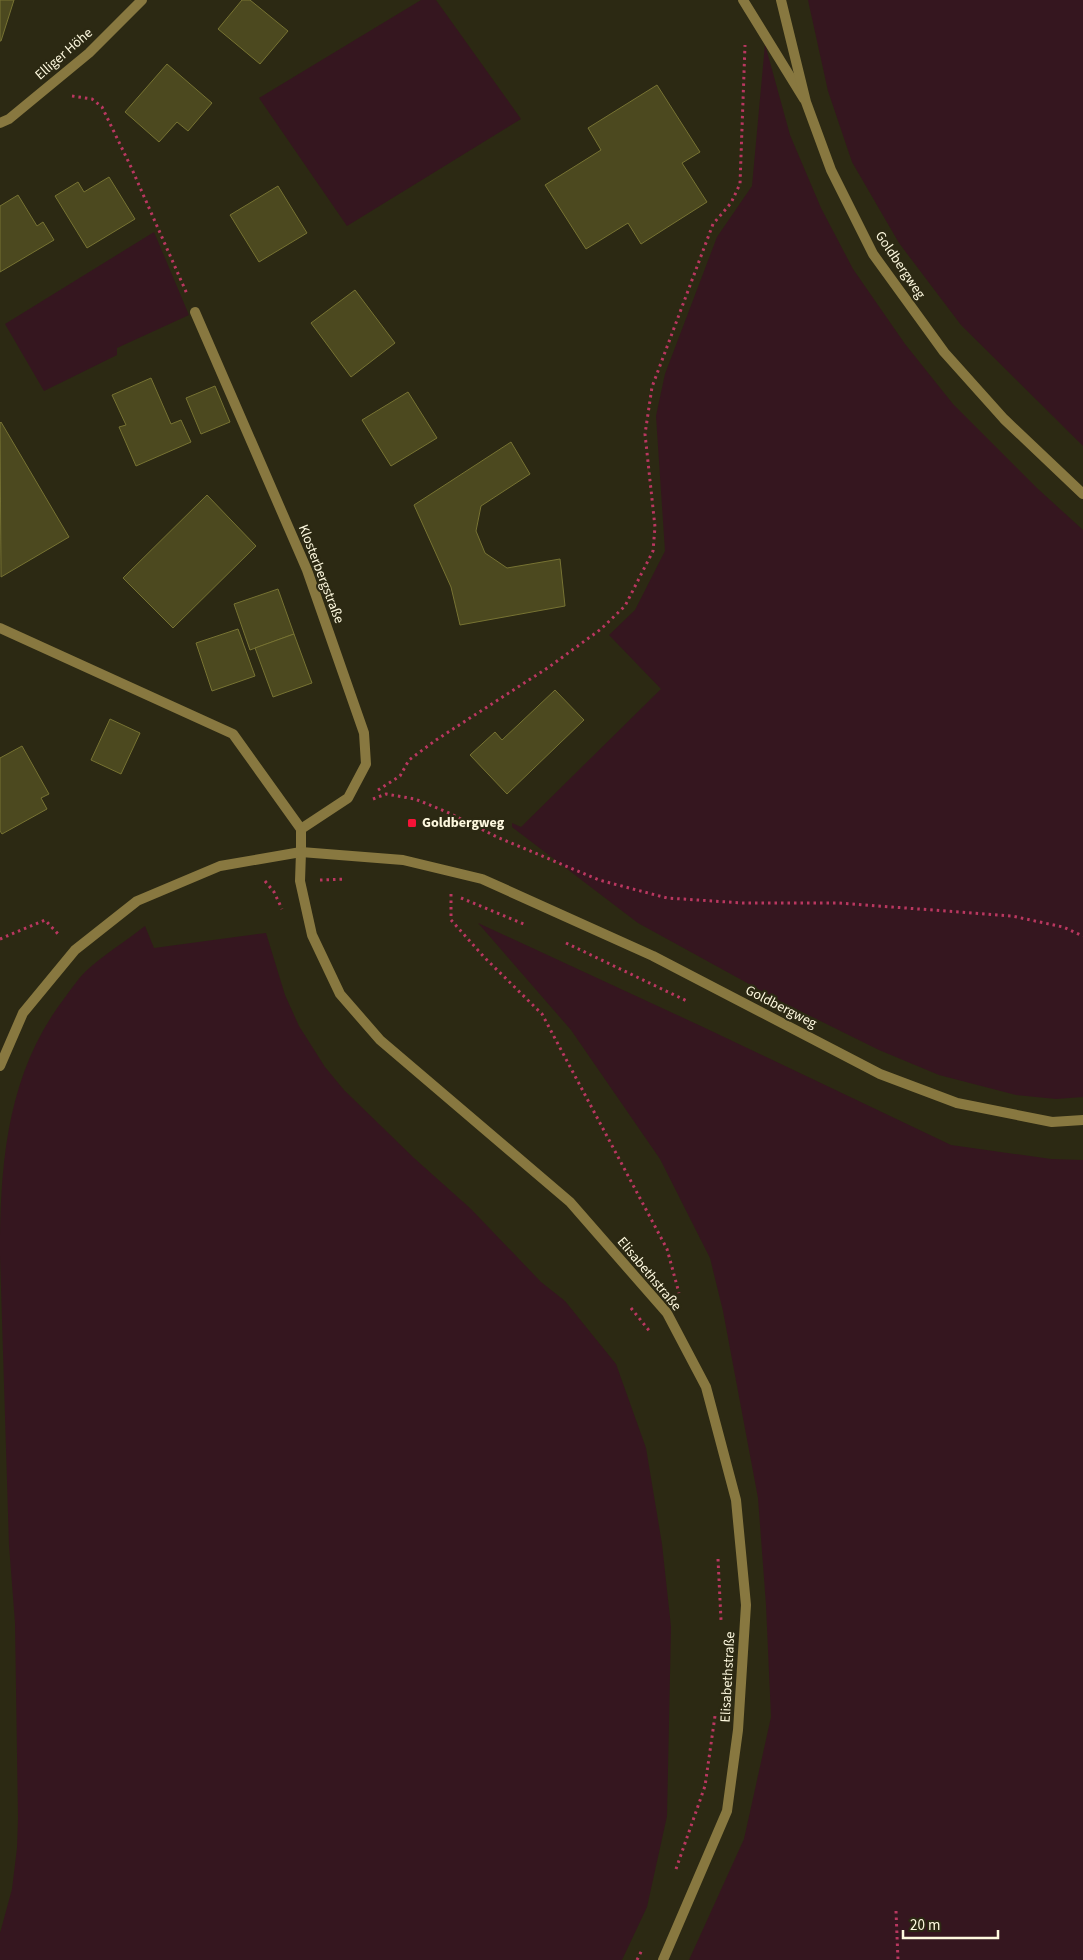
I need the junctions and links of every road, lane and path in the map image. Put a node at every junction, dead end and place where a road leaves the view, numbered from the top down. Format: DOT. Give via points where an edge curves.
graph roads {
  1 [pos="142,0"];
  2 [pos="743,0"];
  3 [pos="781,0"];
  4 [pos="744,86"];
  5 [pos="64,96"];
  6 [pos="806,102"];
  7 [pos="0,124"];
  8 [pos="195,312"];
  9 [pos="1083,494"];
  10 [pos="0,628"];
  11 [pos="348,798"];
  12 [pos="366,805"];
  13 [pos="301,829"];
  14 [pos="301,852"];
  15 [pos="248,861"];
  16 [pos="355,879"];
  17 [pos="300,881"];
  18 [pos="443,892"];
  19 [pos="451,894"];
  20 [pos="282,910"];
  21 [pos="532,927"];
  22 [pos="1083,936"];
  23 [pos="0,939"];
  24 [pos="558,939"];
  25 [pos="75,950"];
  26 [pos="697,1006"];
  27 [pos="0,1066"];
  28 [pos="1083,1120"];
  29 [pos="627,1303"];
  30 [pos="666,1313"];
  31 [pos="645,1325"];
  32 [pos="656,1338"];
  33 [pos="717,1549"];
  34 [pos="722,1628"];
  35 [pos="716,1707"];
  36 [pos="674,1877"];
  37 [pos="896,1911"];
  38 [pos="645,1944"];
  39 [pos="637,1960"];
  40 [pos="663,1960"];
  41 [pos="898,1960"];
  1 -- 7 [label="street, Elliger Höhe" via="89,53"];
  2 -- 6 [label="street"];
  3 -- 6 [label="street, Goldbergweg"];
  4 -- 11 [label="path" via="740,184 731,203 713,224 652,388 645,434 655,527 653,551 626,606 550,667 409,760 400,776 378,789"];
  5 -- 8 [label="path" via="92,99 102,107"];
  6 -- 9 [label="street, Goldbergweg" via="831,170 873,254 944,352 1004,419"];
  8 -- 11 [label="street, Klosterbergstraße" via="307,570 364,733 366,764"];
  10 -- 13 [label="street" via="234,734"];
  11 -- 13 [label="street, Klosterbergstraße"];
  12 -- 22 [label="path" via="386,794 414,799 599,880 667,898 742,904 839,903 1012,916 1063,927"];
  13 -- 14 [label="street"];
  14 -- 15 [label="street, Goldbergweg"];
  14 -- 17 [label="street, Elisabethstraße"];
  14 -- 28 [label="street, Goldbergweg" via="403,860 482,878 653,956 880,1074 957,1104 1052,1122"];
  15 -- 20 [label="path" via="274,892"];
  15 -- 25 [label="street, Goldbergweg" via="220,866 137,901"];
  16 -- 17 [label="path"];
  17 -- 30 [label="street, Elisabethstraße" via="312,934 340,994 380,1040 570,1202"];
  18 -- 19 [label="path"];
  19 -- 21 [label="path"];
  19 -- 30 [label="path" via="450,920 542,1014 667,1249 682,1303"];
  23 -- 25 [label="path" via="45,920"];
  24 -- 26 [label="path"];
  25 -- 27 [label="street, Goldbergweg" via="23,1013"];
  29 -- 31 [label="path"];
  30 -- 31 [label="path"];
  30 -- 40 [label="street, Elisabethstraße" via="706,1386 736,1500 746,1605 738,1730 727,1811"];
  31 -- 32 [label="path"];
  33 -- 34 [label="path"];
  35 -- 36 [label="path" via="705,1786"];
  37 -- 41 [label="path"];
  38 -- 39 [label="path"];
}
